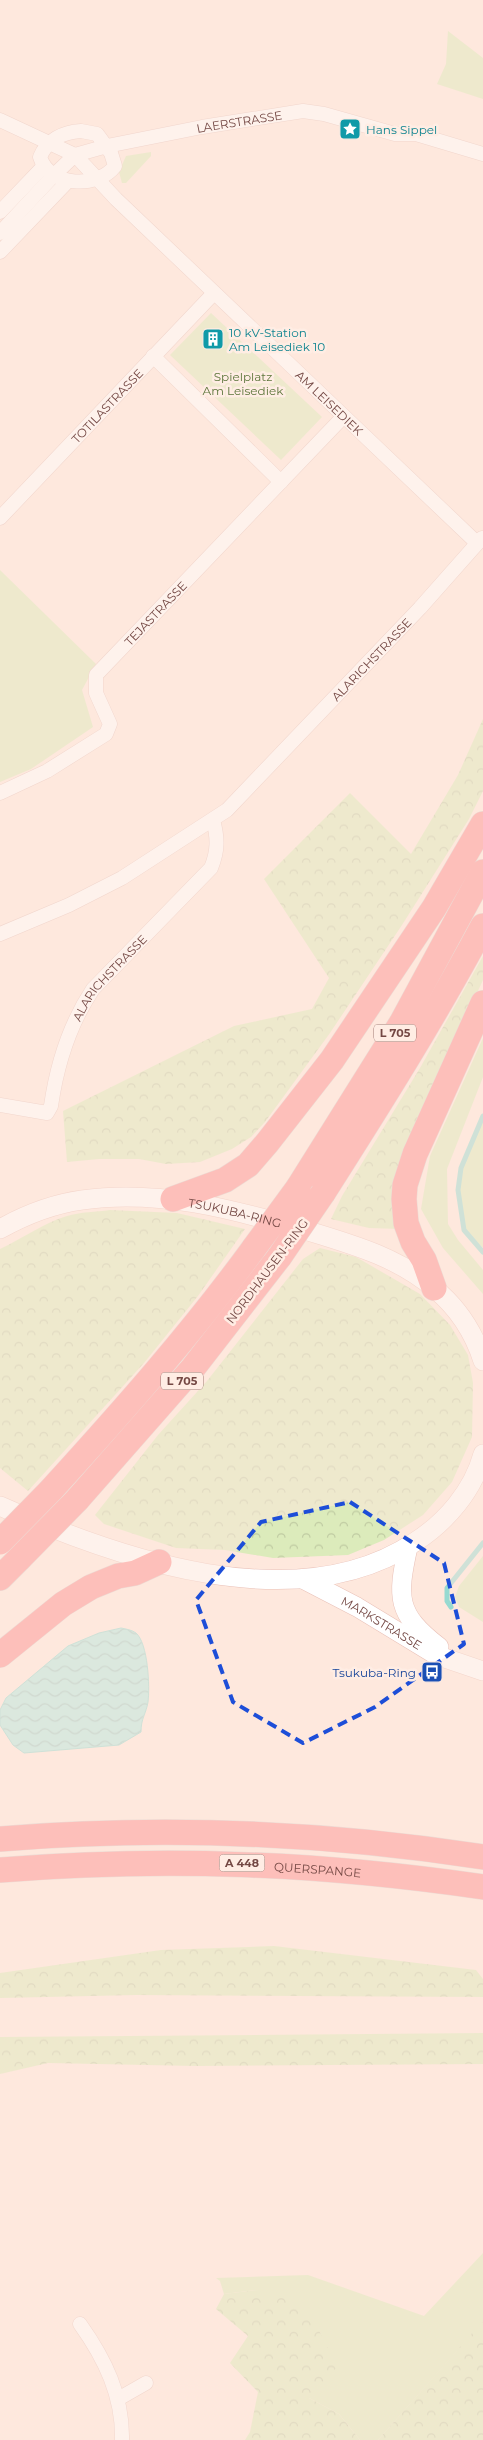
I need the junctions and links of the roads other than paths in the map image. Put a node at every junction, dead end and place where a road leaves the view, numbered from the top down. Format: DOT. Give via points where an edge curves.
graph roads {
  1 [pos="0,120"];
  2 [pos="50,142"];
  3 [pos="107,146"];
  4 [pos="483,154"];
  5 [pos="76,155"];
  6 [pos="48,171"];
  7 [pos="99,178"];
  8 [pos="68,180"];
  9 [pos="0,212"];
  10 [pos="0,233"];
  11 [pos="0,252"];
  12 [pos="214,293"];
  13 [pos="153,356"];
  14 [pos="343,417"];
  15 [pos="281,482"];
  16 [pos="0,518"];
  17 [pos="480,540"];
  18 [pos="0,793"];
  19 [pos="213,820"];
  20 [pos="483,824"];
  21 [pos="483,872"];
  22 [pos="483,926"];
  23 [pos="0,934"];
  24 [pos="483,1002"];
  25 [pos="0,1105"];
  26 [pos="173,1199"];
  27 [pos="0,1229"];
  28 [pos="434,1288"];
  29 [pos="482,1352"];
  30 [pos="482,1458"];
  31 [pos="0,1506"];
  32 [pos="0,1542"];
  33 [pos="408,1547"];
  34 [pos="159,1562"];
  35 [pos="0,1578"];
  36 [pos="304,1579"];
  37 [pos="0,1655"];
  38 [pos="460,1662"];
  39 [pos="483,1671"];
  40 [pos="0,1840"];
  41 [pos="483,1857"];
  42 [pos="0,1870"];
  43 [pos="483,1887"];
  44 [pos="80,2324"];
  45 [pos="146,2383"];
  46 [pos="118,2399"];
  47 [pos="122,2440"];
  1 -- 2 [label="street"];
  2 -- 3 [label="street" via="70,132 97,134"];
  2 -- 5 [label="street"];
  2 -- 6 [label="street" via="40,158"];
  3 -- 4 [label="street, LAERSTRASSE" via="303,111 395,134 416,134"];
  3 -- 5 [label="street, LAERSTRASSE"];
  3 -- 7 [label="street" via="116,166"];
  5 -- 6 [label="street"];
  5 -- 7 [label="street, AM LEISEDIEK"];
  6 -- 8 [label="street"];
  6 -- 9 [label="street"];
  6 -- 10 [label="street"];
  7 -- 8 [label="street"];
  7 -- 12 [label="street, AM LEISEDIEK" via="116,199"];
  8 -- 11 [label="street"];
  12 -- 13 [label="street, TOTILASTRASSE"];
  12 -- 14 [label="street, AM LEISEDIEK"];
  13 -- 15 [label="street"];
  13 -- 16 [label="street, TOTILASTRASSE"];
  14 -- 15 [label="street, TEJASTRASSE"];
  14 -- 17 [label="street, AM LEISEDIEK"];
  15 -- 18 [label="street, TEJASTRASSE" via="96,675 96,693 110,724 106,734 47,771"];
  17 -- 19 [label="street, ALARICHSTRASSE" via="420,608"];
  19 -- 23 [label="street, ALARICHSTRASSE" via="122,878"];
  19 -- 25 [label="street, ALARICHSTRASSE" via="218,837 212,868 93,989 82,1005 62,1053 47,1112"];
  20 -- 26 [label="highway" via="434,908 332,1060 267,1143 248,1165 225,1180"];
  21 -- 32 [label="highway, NORDHAUSEN-RING / L 705, bridge" via="402,1022 298,1188 176,1349 51,1490"];
  22 -- 35 [label="highway, NORDHAUSEN-RING / L 705, bridge" via="417,1044 280,1256 193,1368 77,1500"];
  24 -- 28 [label="highway" via="415,1154 404,1192 409,1233"];
  26 -- 27 [label="main road, TSUKUBA-RING" via="112,1197 80,1200 46,1208"];
  26 -- 28 [label="main road, TSUKUBA-RING" via="251,1214 372,1251"];
  28 -- 29 [label="main road, TSUKUBA-RING" via="456,1309"];
  30 -- 33 [label="main road" via="472,1482 449,1515"];
  31 -- 34 [label="main road" via="83,1539"];
  33 -- 36 [label="main road" via="388,1559 362,1568"];
  33 -- 38 [label="main road, MARKSTRASSE" via="401,1577 402,1605 423,1634"];
  34 -- 36 [label="main road" via="259,1580"];
  34 -- 37 [label="highway" via="91,1586"];
  36 -- 38 [label="main road, MARKSTRASSE" via="436,1655"];
  38 -- 39 [label="main road, MARKSTRASSE"];
  40 -- 41 [label="highway" via="121,1832 256,1833 343,1839"];
  42 -- 43 [label="highway, QUERSPANGE / A 448" via="86,1864 217,1862 348,1870"];
  44 -- 46 [label="street" via="103,2360"];
  45 -- 46 [label="street"];
  46 -- 47 [label="street"];
}
